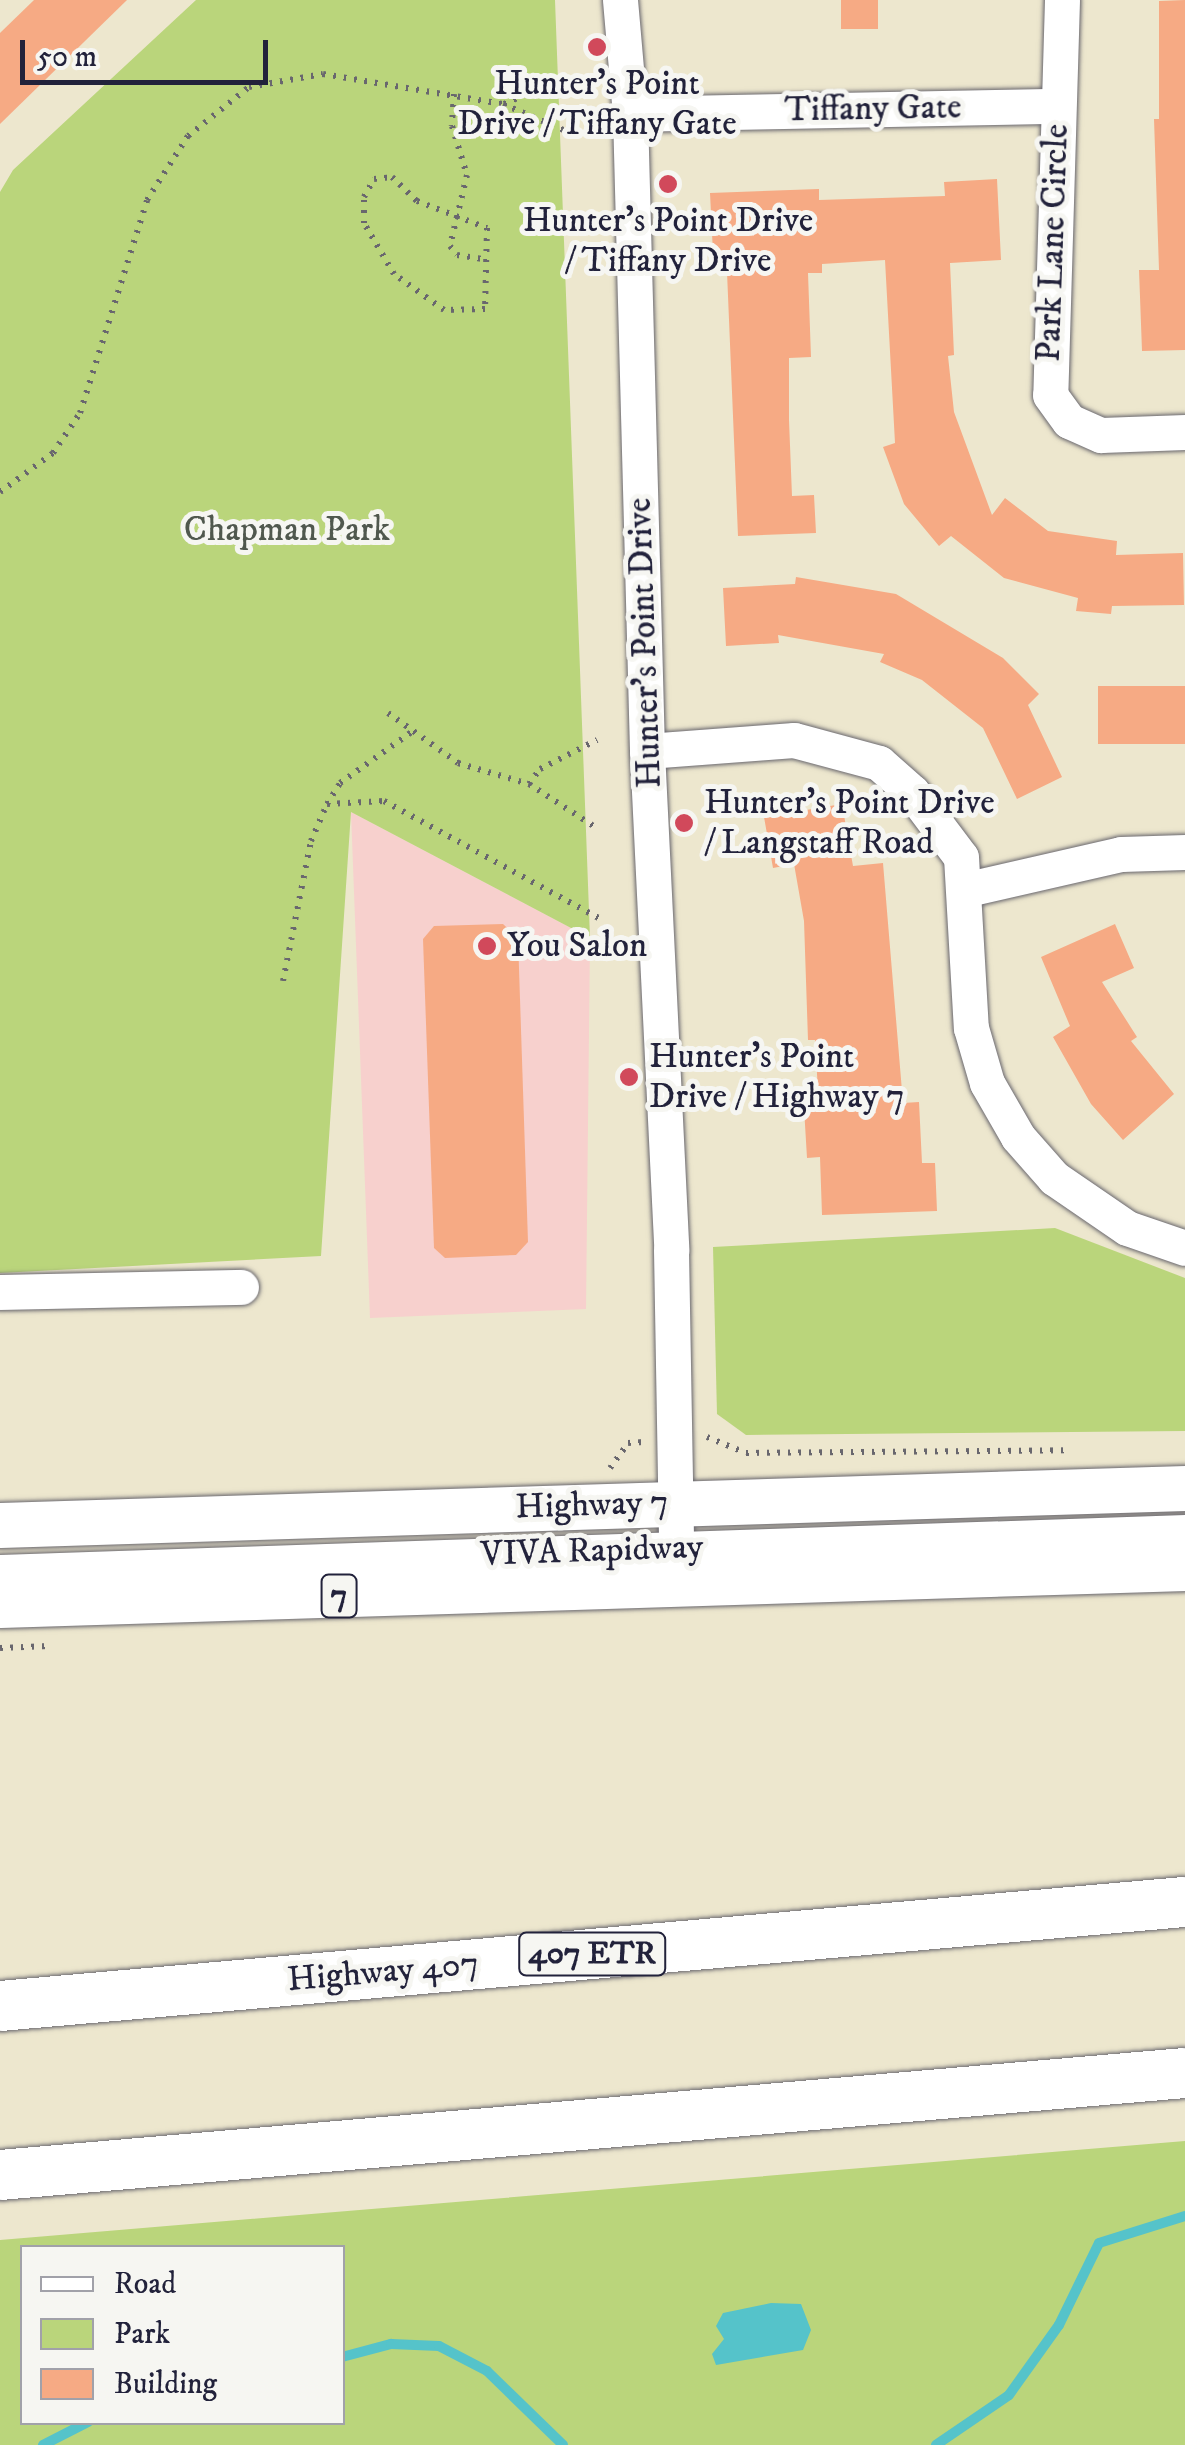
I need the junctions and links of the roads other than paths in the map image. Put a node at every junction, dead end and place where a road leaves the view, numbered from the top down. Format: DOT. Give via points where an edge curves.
graph roads {
  1 [pos="620,0"];
  2 [pos="1062,0"];
  3 [pos="1056,106"];
  4 [pos="630,114"];
  5 [pos="1185,432"];
  6 [pos="648,752"];
  7 [pos="1185,852"];
  8 [pos="968,889"];
  9 [pos="1185,1248"];
  10 [pos="242,1286"];
  11 [pos="0,1292"];
  12 [pos="1185,1488"];
  13 [pos="677,1502"];
  14 [pos="0,1526"];
  15 [pos="1185,1532"];
  16 [pos="677,1567"];
  17 [pos="1185,1568"];
  18 [pos="0,1572"];
  19 [pos="0,1605"];
  20 [pos="1185,1902"];
  21 [pos="0,2006"];
  22 [pos="1185,2074"];
  23 [pos="0,2175"];
  1 -- 4 [label="street, Hunter's Point Drive"];
  2 -- 3 [label="street, Park Lane Circle"];
  3 -- 4 [label="street, Tiffany Gate"];
  3 -- 5 [label="street, Park Lane Circle" via="1050,395 1069,420 1101,435"];
  4 -- 6 [label="street, Hunter's Point Drive"];
  6 -- 8 [label="street" via="794,740 879,763 947,832"];
  6 -- 13 [label="street, Hunter's Point Drive"];
  7 -- 8 [label="street" via="1120,854"];
  8 -- 9 [label="street" via="971,1028 987,1084 1018,1138 1054,1178 1114,1220"];
  10 -- 11 [label="street"];
  12 -- 13 [label="main road, Highway 7"];
  13 -- 14 [label="main road, Highway 7"];
  13 -- 16 [label="street, Hunter's Point Drive"];
  15 -- 16 [label="street, VIVA Rapidway"];
  16 -- 17 [label="main road, 7"];
  16 -- 18 [label="street, VIVA Rapidway"];
  16 -- 19 [label="main road, 7"];
  20 -- 21 [label="highway, Highway 407 / 407 ETR"];
  22 -- 23 [label="highway"];
}
